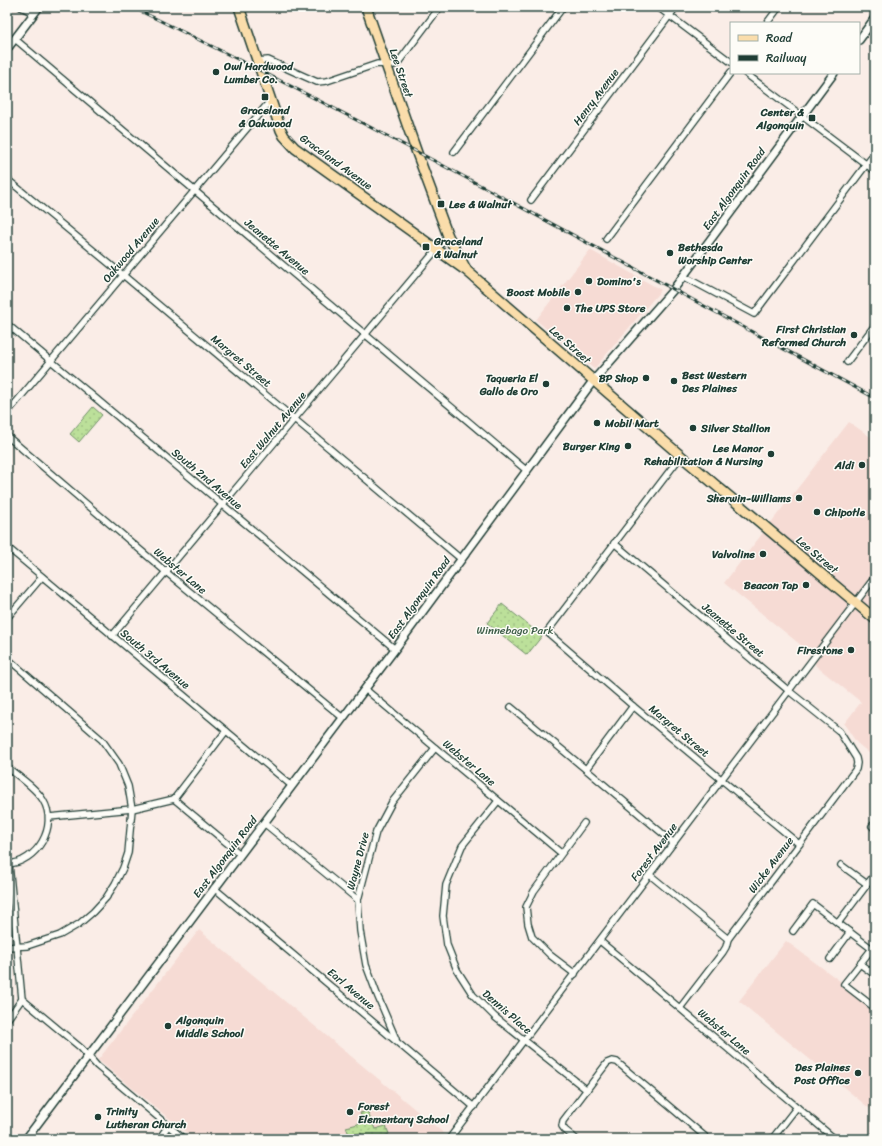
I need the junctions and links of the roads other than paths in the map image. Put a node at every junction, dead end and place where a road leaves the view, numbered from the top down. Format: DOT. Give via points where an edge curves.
graph roads {
  1 [pos="21,7"];
  2 [pos="239,7"];
  3 [pos="366,7"];
  4 [pos="440,7"];
  5 [pos="563,7"];
  6 [pos="658,7"];
  7 [pos="676,7"];
  8 [pos="779,7"];
  9 [pos="37,10"];
  10 [pos="670,16"];
  11 [pos="875,18"];
  12 [pos="768,22"];
  13 [pos="15,39"];
  14 [pos="860,39"];
  15 [pos="7,49"];
  16 [pos="258,60"];
  17 [pos="730,61"];
  18 [pos="386,65"];
  19 [pos="730,73"];
  20 [pos="746,74"];
  21 [pos="833,74"];
  22 [pos="270,101"];
  23 [pos="802,116"];
  24 [pos="454,152"];
  25 [pos="875,153"];
  26 [pos="866,164"];
  27 [pos="875,171"];
  28 [pos="7,179"];
  29 [pos="194,190"];
  30 [pos="531,200"];
  31 [pos="448,236"];
  32 [pos="606,239"];
  33 [pos="437,249"];
  34 [pos="467,271"];
  35 [pos="123,275"];
  36 [pos="684,276"];
  37 [pos="7,324"];
  38 [pos="875,325"];
  39 [pos="366,334"];
  40 [pos="51,361"];
  41 [pos="847,362"];
  42 [pos="593,381"];
  43 [pos="7,413"];
  44 [pos="295,419"];
  45 [pos="7,436"];
  46 [pos="681,456"];
  47 [pos="526,470"];
  48 [pos="222,505"];
  49 [pos="614,543"];
  50 [pos="7,547"];
  51 [pos="461,559"];
  52 [pos="166,572"];
  53 [pos="42,576"];
  54 [pos="875,577"];
  55 [pos="856,603"];
  56 [pos="7,618"];
  57 [pos="875,619"];
  58 [pos="112,636"];
  59 [pos="395,649"];
  60 [pos="7,658"];
  61 [pos="365,689"];
  62 [pos="789,691"];
  63 [pos="633,706"];
  64 [pos="511,707"];
  65 [pos="343,718"];
  66 [pos="839,731"];
  67 [pos="226,732"];
  68 [pos="435,748"];
  69 [pos="7,767"];
  70 [pos="586,769"];
  71 [pos="722,780"];
  72 [pos="292,786"];
  73 [pos="174,798"];
  74 [pos="498,801"];
  75 [pos="132,809"];
  76 [pos="49,816"];
  77 [pos="264,822"];
  78 [pos="584,823"];
  79 [pos="674,843"];
  80 [pos="799,844"];
  81 [pos="561,853"];
  82 [pos="240,854"];
  83 [pos="8,864"];
  84 [pos="841,865"];
  85 [pos="875,874"];
  86 [pos="650,875"];
  87 [pos="867,884"];
  88 [pos="214,888"];
  89 [pos="358,900"];
  90 [pos="838,923"];
  91 [pos="793,931"];
  92 [pos="850,932"];
  93 [pos="728,939"];
  94 [pos="600,941"];
  95 [pos="7,947"];
  96 [pos="17,947"];
  97 [pos="873,947"];
  98 [pos="830,959"];
  99 [pos="860,964"];
  100 [pos="575,974"];
  101 [pos="875,975"];
  102 [pos="22,999"];
  103 [pos="680,1008"];
  104 [pos="875,1008"];
  105 [pos="7,1020"];
  106 [pos="524,1040"];
  107 [pos="397,1041"];
  108 [pos="88,1055"];
  109 [pos="587,1090"];
  110 [pos="474,1107"];
  111 [pos="797,1107"];
  112 [pos="168,1126"];
  113 [pos="26,1139"];
  114 [pos="159,1139"];
  115 [pos="184,1139"];
  116 [pos="449,1139"];
  117 [pos="576,1139"];
  118 [pos="708,1139"];
  119 [pos="772,1139"];
  120 [pos="835,1139"];
  1 -- 9 [label="street"];
  2 -- 16 [label="main road, Graceland Avenue"];
  3 -- 18 [label="main road, Lee Street"];
  4 -- 18 [label="street" via="397,64"];
  5 -- 24 [label="street"];
  6 -- 10 [label="street"];
  7 -- 10 [label="street, Henry Avenue"];
  8 -- 12 [label="street"];
  9 -- 13 [label="street"];
  10 -- 17 [label="street"];
  10 -- 30 [label="street, Henry Avenue"];
  11 -- 14 [label="street"];
  13 -- 15 [label="street"];
  13 -- 29 [label="street, Jeanette Avenue"];
  16 -- 18 [label="street" via="268,60 317,82 377,64"];
  16 -- 22 [label="main road, Graceland Avenue"];
  18 -- 31 [label="main road, Lee Street"];
  19 -- 32 [label="street"];
  20 -- 23 [label="street"];
  21 -- 23 [label="street, East Algonquin Road"];
  22 -- 29 [label="street, Oakwood Avenue"];
  22 -- 33 [label="main road, Graceland Avenue" via="284,136 295,148"];
  23 -- 26 [label="street"];
  23 -- 36 [label="street, East Algonquin Road"];
  25 -- 26 [label="street"];
  26 -- 27 [label="street"];
  26 -- 36 [label="street" via="754,314"];
  28 -- 35 [label="street, Margret Street"];
  29 -- 35 [label="street, Oakwood Avenue"];
  29 -- 39 [label="street, Jeanette Avenue"];
  31 -- 33 [label="street, East Walnut Avenue"];
  31 -- 34 [label="main road, Lee Street"];
  33 -- 34 [label="main road, Graceland Avenue"];
  33 -- 39 [label="street, East Walnut Avenue"];
  34 -- 42 [label="main road, Lee Street"];
  35 -- 40 [label="street, Oakwood Avenue"];
  35 -- 44 [label="street, Margret Street"];
  36 -- 42 [label="street, East Algonquin Road"];
  37 -- 40 [label="street, South 2nd Avenue"];
  38 -- 41 [label="street"];
  39 -- 44 [label="street, East Walnut Avenue"];
  39 -- 47 [label="street, Jeanette Avenue"];
  40 -- 43 [label="street, Oakwood Avenue"];
  40 -- 48 [label="street, South 2nd Avenue"];
  42 -- 46 [label="main road, Lee Street"];
  42 -- 47 [label="street, East Algonquin Road"];
  44 -- 48 [label="street, East Walnut Avenue"];
  44 -- 51 [label="street, Margret Street"];
  45 -- 52 [label="street, Webster Lane"];
  46 -- 49 [label="street"];
  46 -- 55 [label="main road, Lee Street"];
  47 -- 51 [label="street, East Algonquin Road"];
  48 -- 52 [label="street, East Walnut Avenue"];
  48 -- 59 [label="street, South 2nd Avenue"];
  49 -- 62 [label="street, Jeanette Street"];
  49 -- 63 [label="street, Margret Street" via="547,632"];
  50 -- 53 [label="street, South 3rd Avenue"];
  51 -- 59 [label="street, East Algonquin Road"];
  52 -- 58 [label="street, East Walnut Avenue"];
  52 -- 65 [label="street, Webster Lane"];
  53 -- 56 [label="street"];
  53 -- 58 [label="street, South 3rd Avenue"];
  54 -- 55 [label="street, Forest Avenue"];
  55 -- 57 [label="main road, Lee Street"];
  55 -- 62 [label="street, Forest Avenue"];
  58 -- 67 [label="street, South 3rd Avenue"];
  59 -- 61 [label="street, East Algonquin Road"];
  60 -- 75 [label="street" via="102,740 119,764 128,786"];
  61 -- 65 [label="street, East Algonquin Road"];
  61 -- 68 [label="street, Webster Lane"];
  62 -- 66 [label="street, Jeanette Street"];
  62 -- 71 [label="street, Forest Avenue"];
  63 -- 70 [label="street"];
  63 -- 71 [label="street, Margret Street"];
  64 -- 70 [label="street"];
  65 -- 72 [label="street, East Algonquin Road"];
  66 -- 80 [label="street, Wicke Avenue" via="856,758 856,769"];
  67 -- 72 [label="street, South 3rd Avenue"];
  67 -- 73 [label="street"];
  68 -- 74 [label="street, Webster Lane"];
  68 -- 89 [label="street, Wayne Drive" via="392,802 376,832"];
  69 -- 76 [label="street" via="39,794"];
  70 -- 79 [label="street"];
  71 -- 79 [label="street, Forest Avenue"];
  71 -- 80 [label="street, Margret Street"];
  72 -- 77 [label="street, East Algonquin Road"];
  73 -- 75 [label="street"];
  73 -- 82 [label="street"];
  74 -- 81 [label="street, Webster Lane"];
  74 -- 106 [label="street, Dennis Place" via="462,846 446,884 443,916 447,944 457,970 473,996 495,1018"];
  75 -- 76 [label="street"];
  75 -- 96 [label="street" via="128,853 121,873 106,898 79,924 60,935"];
  76 -- 83 [label="street" via="47,831 37,849 28,857"];
  77 -- 82 [label="street, East Algonquin Road"];
  77 -- 89 [label="street"];
  78 -- 81 [label="street"];
  79 -- 86 [label="street, Forest Avenue"];
  80 -- 93 [label="street, Wicke Avenue"];
  81 -- 100 [label="street" via="530,898 526,916 532,937"];
  82 -- 88 [label="street, East Algonquin Road"];
  83 -- 96 [label="street"];
  84 -- 87 [label="street"];
  85 -- 87 [label="street"];
  86 -- 93 [label="street"];
  86 -- 94 [label="street, Forest Avenue"];
  87 -- 90 [label="street"];
  88 -- 107 [label="street, Earl Avenue"];
  88 -- 108 [label="street, East Algonquin Road"];
  89 -- 107 [label="street, Wayne Drive" via="366,965"];
  90 -- 91 [label="street" via="813,904"];
  90 -- 92 [label="street"];
  92 -- 97 [label="street"];
  92 -- 98 [label="street"];
  93 -- 103 [label="street, Wicke Avenue" via="723,952"];
  94 -- 100 [label="street, Forest Avenue"];
  94 -- 103 [label="street, Webster Lane"];
  95 -- 96 [label="street"];
  96 -- 102 [label="street"];
  97 -- 99 [label="street"];
  99 -- 101 [label="street"];
  99 -- 104 [label="street" via="844,984"];
  100 -- 106 [label="street, Forest Avenue"];
  102 -- 105 [label="street"];
  102 -- 108 [label="street"];
  103 -- 111 [label="street, Webster Lane"];
  106 -- 109 [label="street, Dennis Place"];
  106 -- 110 [label="street, Forest Avenue"];
  107 -- 110 [label="street, Earl Avenue"];
  108 -- 112 [label="street" via="97,1066"];
  108 -- 113 [label="street, East Algonquin Road"];
  109 -- 117 [label="street" via="563,1120 562,1126"];
  109 -- 118 [label="street" via="607,1063 617,1062"];
  110 -- 116 [label="street, Forest Avenue"];
  111 -- 119 [label="street"];
  111 -- 120 [label="street, Webster Lane"];
  112 -- 114 [label="street"];
  112 -- 115 [label="street"];
}
